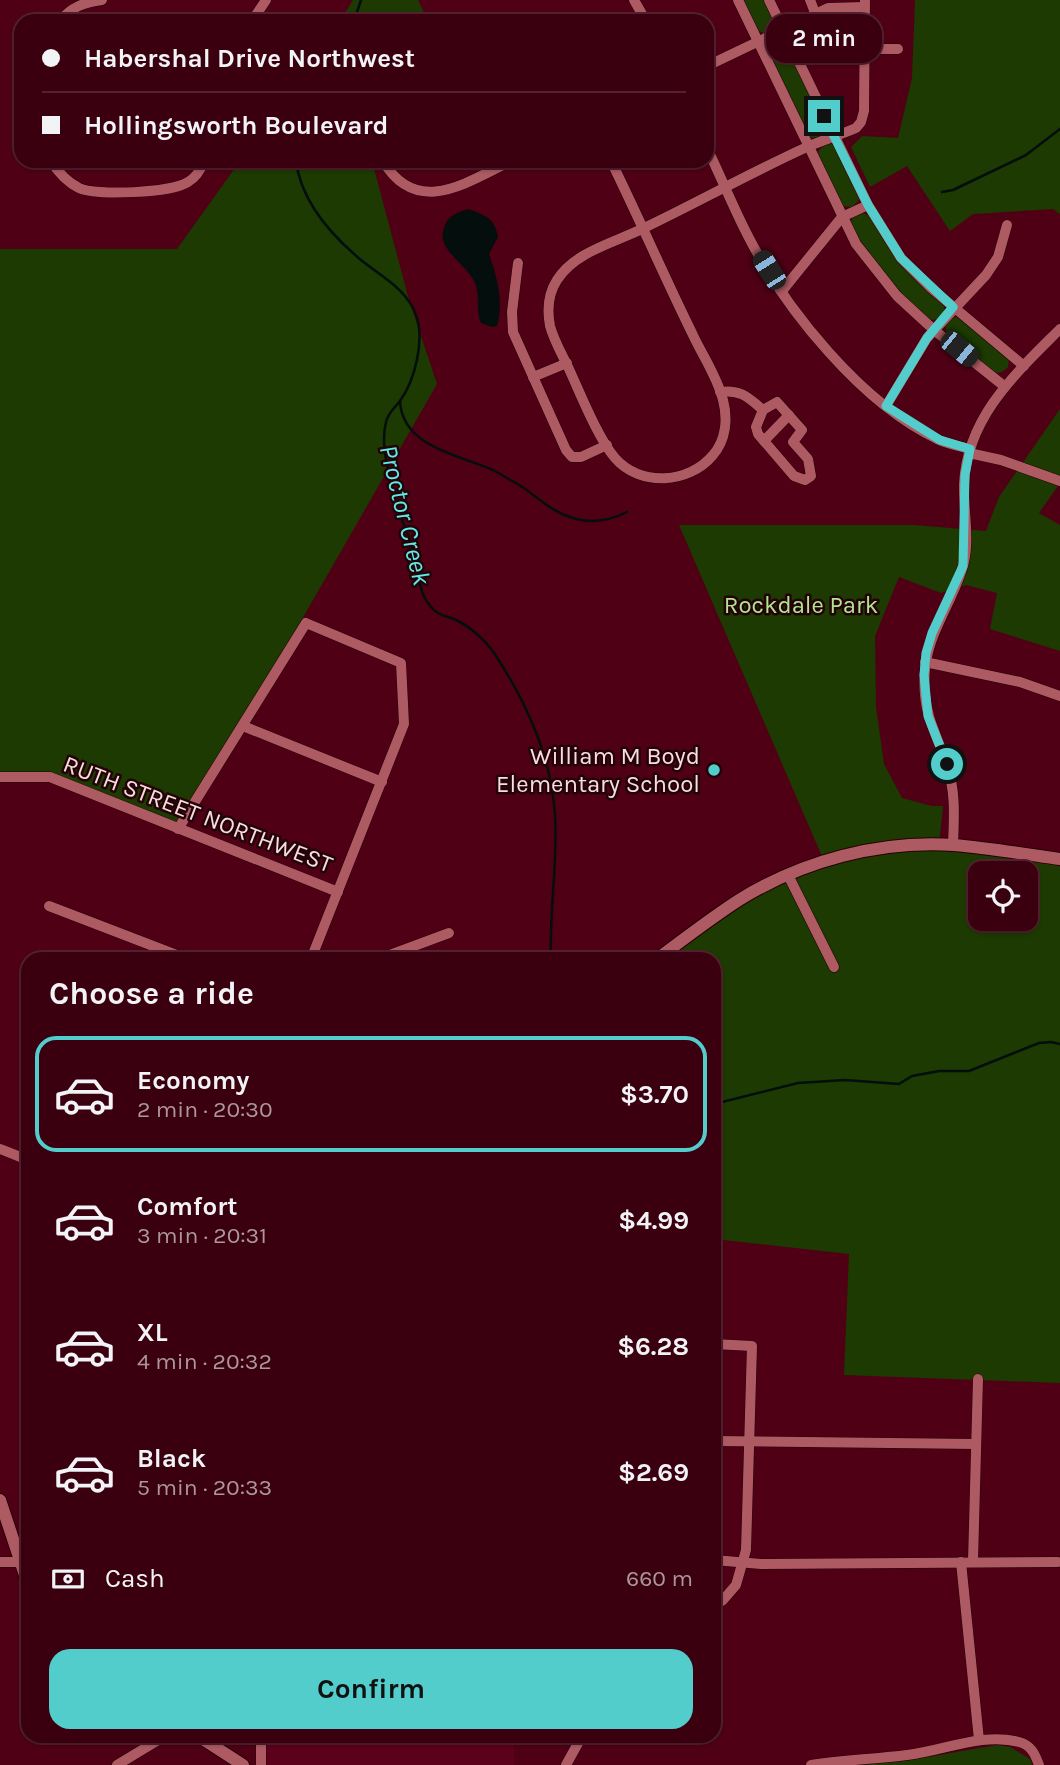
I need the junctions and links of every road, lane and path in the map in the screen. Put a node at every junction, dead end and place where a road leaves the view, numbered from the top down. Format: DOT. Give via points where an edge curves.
graph roads {
  1 [pos="103,0"];
  2 [pos="737,0"];
  3 [pos="769,0"];
  4 [pos="810,0"];
  5 [pos="864,3"];
  6 [pos="65,14"];
  7 [pos="816,15"];
  8 [pos="783,31"];
  9 [pos="758,43"];
  10 [pos="864,49"];
  11 [pos="898,49"];
  12 [pos="714,63"];
  13 [pos="835,137"];
  14 [pos="809,146"];
  15 [pos="714,163"];
  16 [pos="57,168"];
  17 [pos="202,168"];
  18 [pos="387,168"];
  19 [pos="497,168"];
  20 [pos="614,168"];
  21 [pos="725,187"];
  22 [pos="868,205"];
  23 [pos="842,217"];
  24 [pos="1007,225"];
  25 [pos="644,229"];
  26 [pos="518,263"];
  27 [pos="782,291"];
  28 [pos="953,307"];
  29 [pos="1060,329"];
  30 [pos="934,330"];
  31 [pos="566,363"];
  32 [pos="1024,366"];
  33 [pos="533,377"];
  34 [pos="1004,386"];
  35 [pos="720,392"];
  36 [pos="886,406"];
  37 [pos="763,410"];
  38 [pos="789,415"];
  39 [pos="764,441"];
  40 [pos="607,445"];
  41 [pos="969,451"];
  42 [pos="1060,481"];
  43 [pos="925,662"];
  44 [pos="1060,696"];
  45 [pos="243,726"];
  46 [pos="0,776"];
  47 [pos="382,782"];
  48 [pos="178,829"];
  49 [pos="953,845"];
  50 [pos="1060,859"];
  51 [pos="788,875"];
  52 [pos="338,892"];
  53 [pos="50,905"];
  54 [pos="449,933"];
  55 [pos="169,952"];
  56 [pos="314,952"];
  57 [pos="398,952"];
  58 [pos="666,952"];
  59 [pos="834,967"];
  60 [pos="0,1149"];
  61 [pos="21,1157"];
  62 [pos="721,1344"];
  63 [pos="978,1380"];
  64 [pos="721,1441"];
  65 [pos="750,1442"];
  66 [pos="976,1444"];
  67 [pos="0,1500"];
  68 [pos="721,1560"];
  69 [pos="744,1561"];
  70 [pos="973,1561"];
  71 [pos="0,1562"];
  72 [pos="20,1562"];
  73 [pos="961,1562"];
  74 [pos="1058,1562"];
  75 [pos="721,1601"];
  76 [pos="979,1740"];
  77 [pos="153,1743"];
  78 [pos="209,1743"];
  79 [pos="261,1743"];
  80 [pos="578,1743"];
  81 [pos="117,1765"];
  82 [pos="243,1765"];
  83 [pos="261,1765"];
  84 [pos="566,1765"];
  85 [pos="811,1765"];
  86 [pos="1040,1765"];
  1 -- 6 [label="street"];
  2 -- 9 [label="street"];
  3 -- 8 [label="street"];
  4 -- 7 [label="street"];
  5 -- 7 [label="street" via="828,8"];
  5 -- 10 [label="street"];
  7 -- 8 [label="street"];
  8 -- 9 [label="street"];
  8 -- 13 [label="street"];
  9 -- 12 [label="street"];
  9 -- 14 [label="street"];
  10 -- 11 [label="street"];
  10 -- 13 [label="street" via="861,122"];
  13 -- 14 [label="street"];
  13 -- 22 [label="street"];
  14 -- 21 [label="street"];
  14 -- 23 [label="street"];
  15 -- 21 [label="street"];
  16 -- 17 [label="street" via="79,188 107,192 171,189 189,182"];
  18 -- 19 [label="street" via="415,190 438,193"];
  20 -- 25 [label="street"];
  21 -- 25 [label="street"];
  21 -- 27 [label="street"];
  22 -- 23 [label="street"];
  22 -- 28 [label="street" via="901,258"];
  23 -- 27 [label="street"];
  23 -- 30 [label="street" via="878,275"];
  24 -- 28 [label="street" via="998,257"];
  25 -- 31 [label="street" via="576,260 556,282 549,299 550,320"];
  25 -- 35 [label="street"];
  26 -- 33 [label="street" via="511,324"];
  27 -- 36 [label="street" via="822,346"];
  28 -- 30 [label="street"];
  28 -- 32 [label="street"];
  29 -- 32 [label="street"];
  30 -- 34 [label="street"];
  30 -- 36 [label="street"];
  31 -- 33 [label="street"];
  31 -- 40 [label="street"];
  32 -- 34 [label="street"];
  33 -- 40 [label="street" via="572,457"];
  34 -- 41 [label="street" via="979,425"];
  35 -- 37 [label="street" via="735,390"];
  35 -- 40 [label="street" via="725,414 721,441 714,455 684,474 656,479 638,475 615,458"];
  36 -- 41 [label="street" via="940,440"];
  37 -- 38 [label="street" via="777,402"];
  37 -- 39 [label="street" via="756,427"];
  38 -- 39 [label="street"];
  38 -- 39 [label="street" via="802,430 793,442 808,459 811,476 805,480 794,476"];
  41 -- 42 [label="street"];
  41 -- 43 [label="street" via="963,566 932,633"];
  43 -- 44 [label="street" via="1020,682"];
  43 -- 49 [label="street" via="928,716 953,786"];
  45 -- 47 [label="street"];
  45 -- 47 [label="street" via="306,623 401,663 404,724"];
  45 -- 48 [label="street"];
  46 -- 48 [label="street, RUTH STREET NORTHWEST" via="50,777"];
  47 -- 52 [label="street"];
  48 -- 52 [label="street, RUTH STREET NORTHWEST"];
  49 -- 50 [label="street"];
  49 -- 51 [label="street" via="870,850"];
  51 -- 58 [label="street" via="737,901"];
  51 -- 59 [label="street"];
  52 -- 56 [label="street"];
  53 -- 55 [label="street"];
  54 -- 57 [label="street"];
  60 -- 61 [label="street"];
  62 -- 65 [label="street" via="752,1346"];
  63 -- 66 [label="street"];
  64 -- 65 [label="street"];
  65 -- 66 [label="street"];
  65 -- 69 [label="street"];
  66 -- 70 [label="street"];
  67 -- 72 [label="street"];
  68 -- 69 [label="street"];
  69 -- 73 [label="street"];
  69 -- 75 [label="street" via="736,1585"];
  70 -- 73 [label="street"];
  70 -- 74 [label="street"];
  71 -- 72 [label="street"];
  73 -- 76 [label="street"];
  76 -- 85 [label="street" via="909,1755"];
  76 -- 86 [label="street" via="1024,1744"];
  77 -- 81 [label="street"];
  78 -- 82 [label="street"];
  79 -- 83 [label="street"];
  80 -- 84 [label="street"];
}
